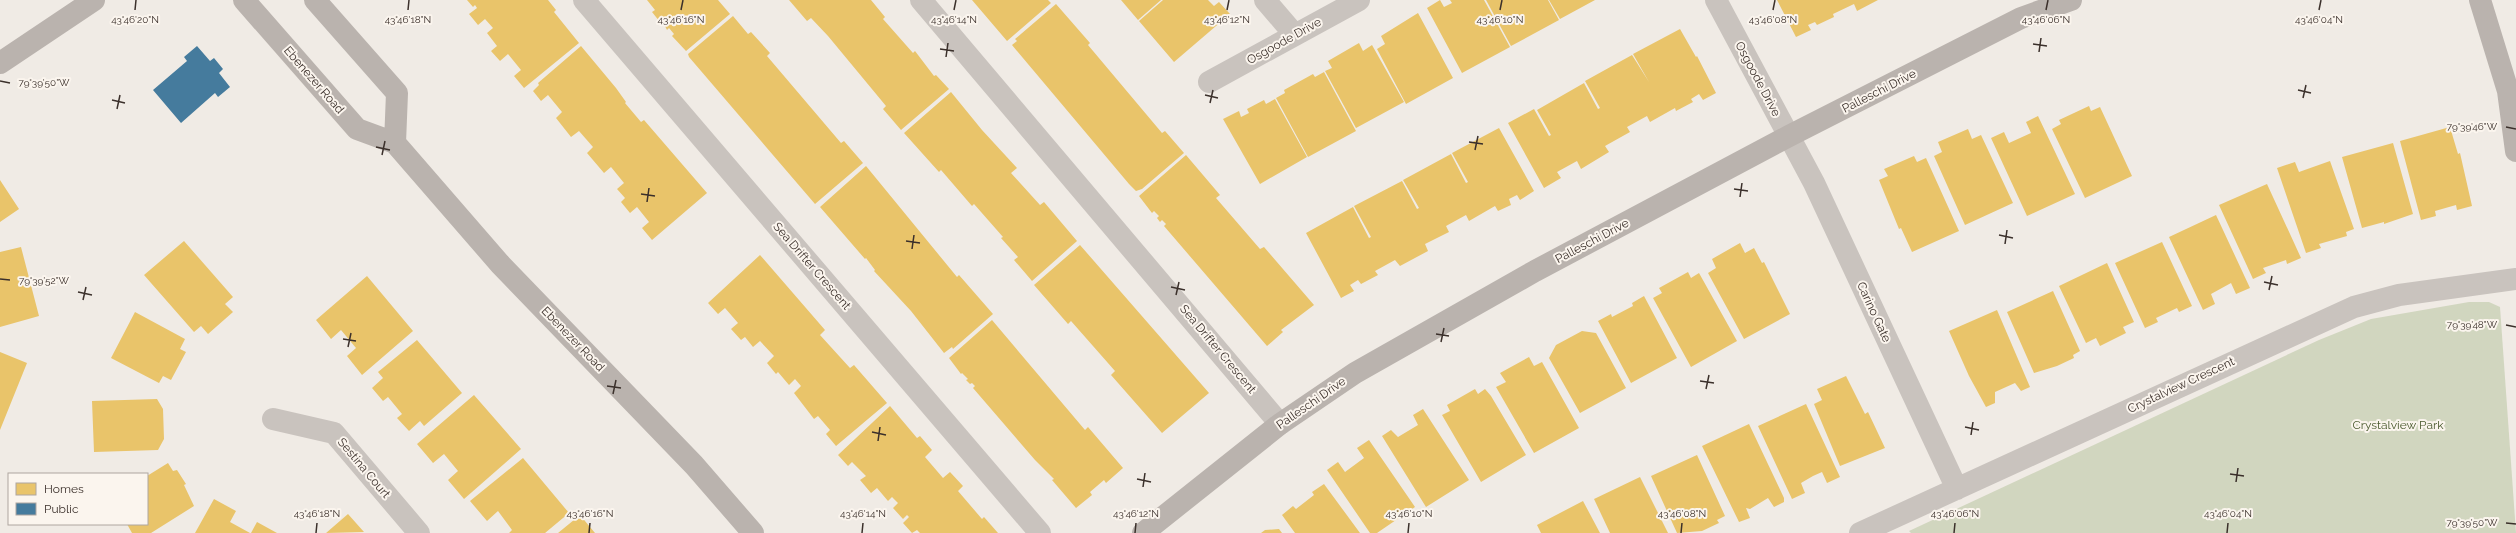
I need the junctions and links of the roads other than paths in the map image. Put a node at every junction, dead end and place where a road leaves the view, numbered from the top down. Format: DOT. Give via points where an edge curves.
graph roads {
  1 [pos="94,0"];
  2 [pos="244,0"];
  3 [pos="315,0"];
  4 [pos="584,0"];
  5 [pos="921,0"];
  6 [pos="1265,0"];
  7 [pos="1359,0"];
  8 [pos="1716,0"];
  9 [pos="2071,0"];
  10 [pos="2480,0"];
  11 [pos="1294,34"];
  12 [pos="0,62"];
  13 [pos="1209,82"];
  14 [pos="1789,136"];
  15 [pos="395,143"];
  16 [pos="2516,151"];
  17 [pos="2516,279"];
  18 [pos="273,419"];
  19 [pos="1280,424"];
  20 [pos="1957,489"];
  21 [pos="419,533"];
  22 [pos="754,533"];
  23 [pos="1040,533"];
  24 [pos="1143,533"];
  25 [pos="1860,533"];
  1 -- 12 [label="street"];
  2 -- 15 [label="street, Ebenezer Road" via="357,129"];
  3 -- 15 [label="street" via="397,93"];
  4 -- 23 [label="street, Sea Drifter Crescent"];
  5 -- 19 [label="street, Sea Drifter Crescent"];
  6 -- 11 [label="street"];
  7 -- 11 [label="street, Osgoode Drive"];
  8 -- 14 [label="street, Osgoode Drive"];
  9 -- 14 [label="street, Palleschi Drive" via="2022,18"];
  10 -- 16 [label="street" via="2508,91"];
  11 -- 13 [label="street, Osgoode Drive"];
  14 -- 19 [label="street, Palleschi Drive" via="1535,271 1382,357"];
  14 -- 20 [label="street, Carino Gate" via="1814,183"];
  15 -- 22 [label="street, Ebenezer Road" via="500,264 694,465"];
  17 -- 20 [label="street, Crystalview Crescent" via="2399,295 2354,307"];
  18 -- 21 [label="street, Sestina Court" via="334,433"];
  19 -- 24 [label="street, Palleschi Drive"];
  20 -- 25 [label="street, Crystalview Crescent"];
}
